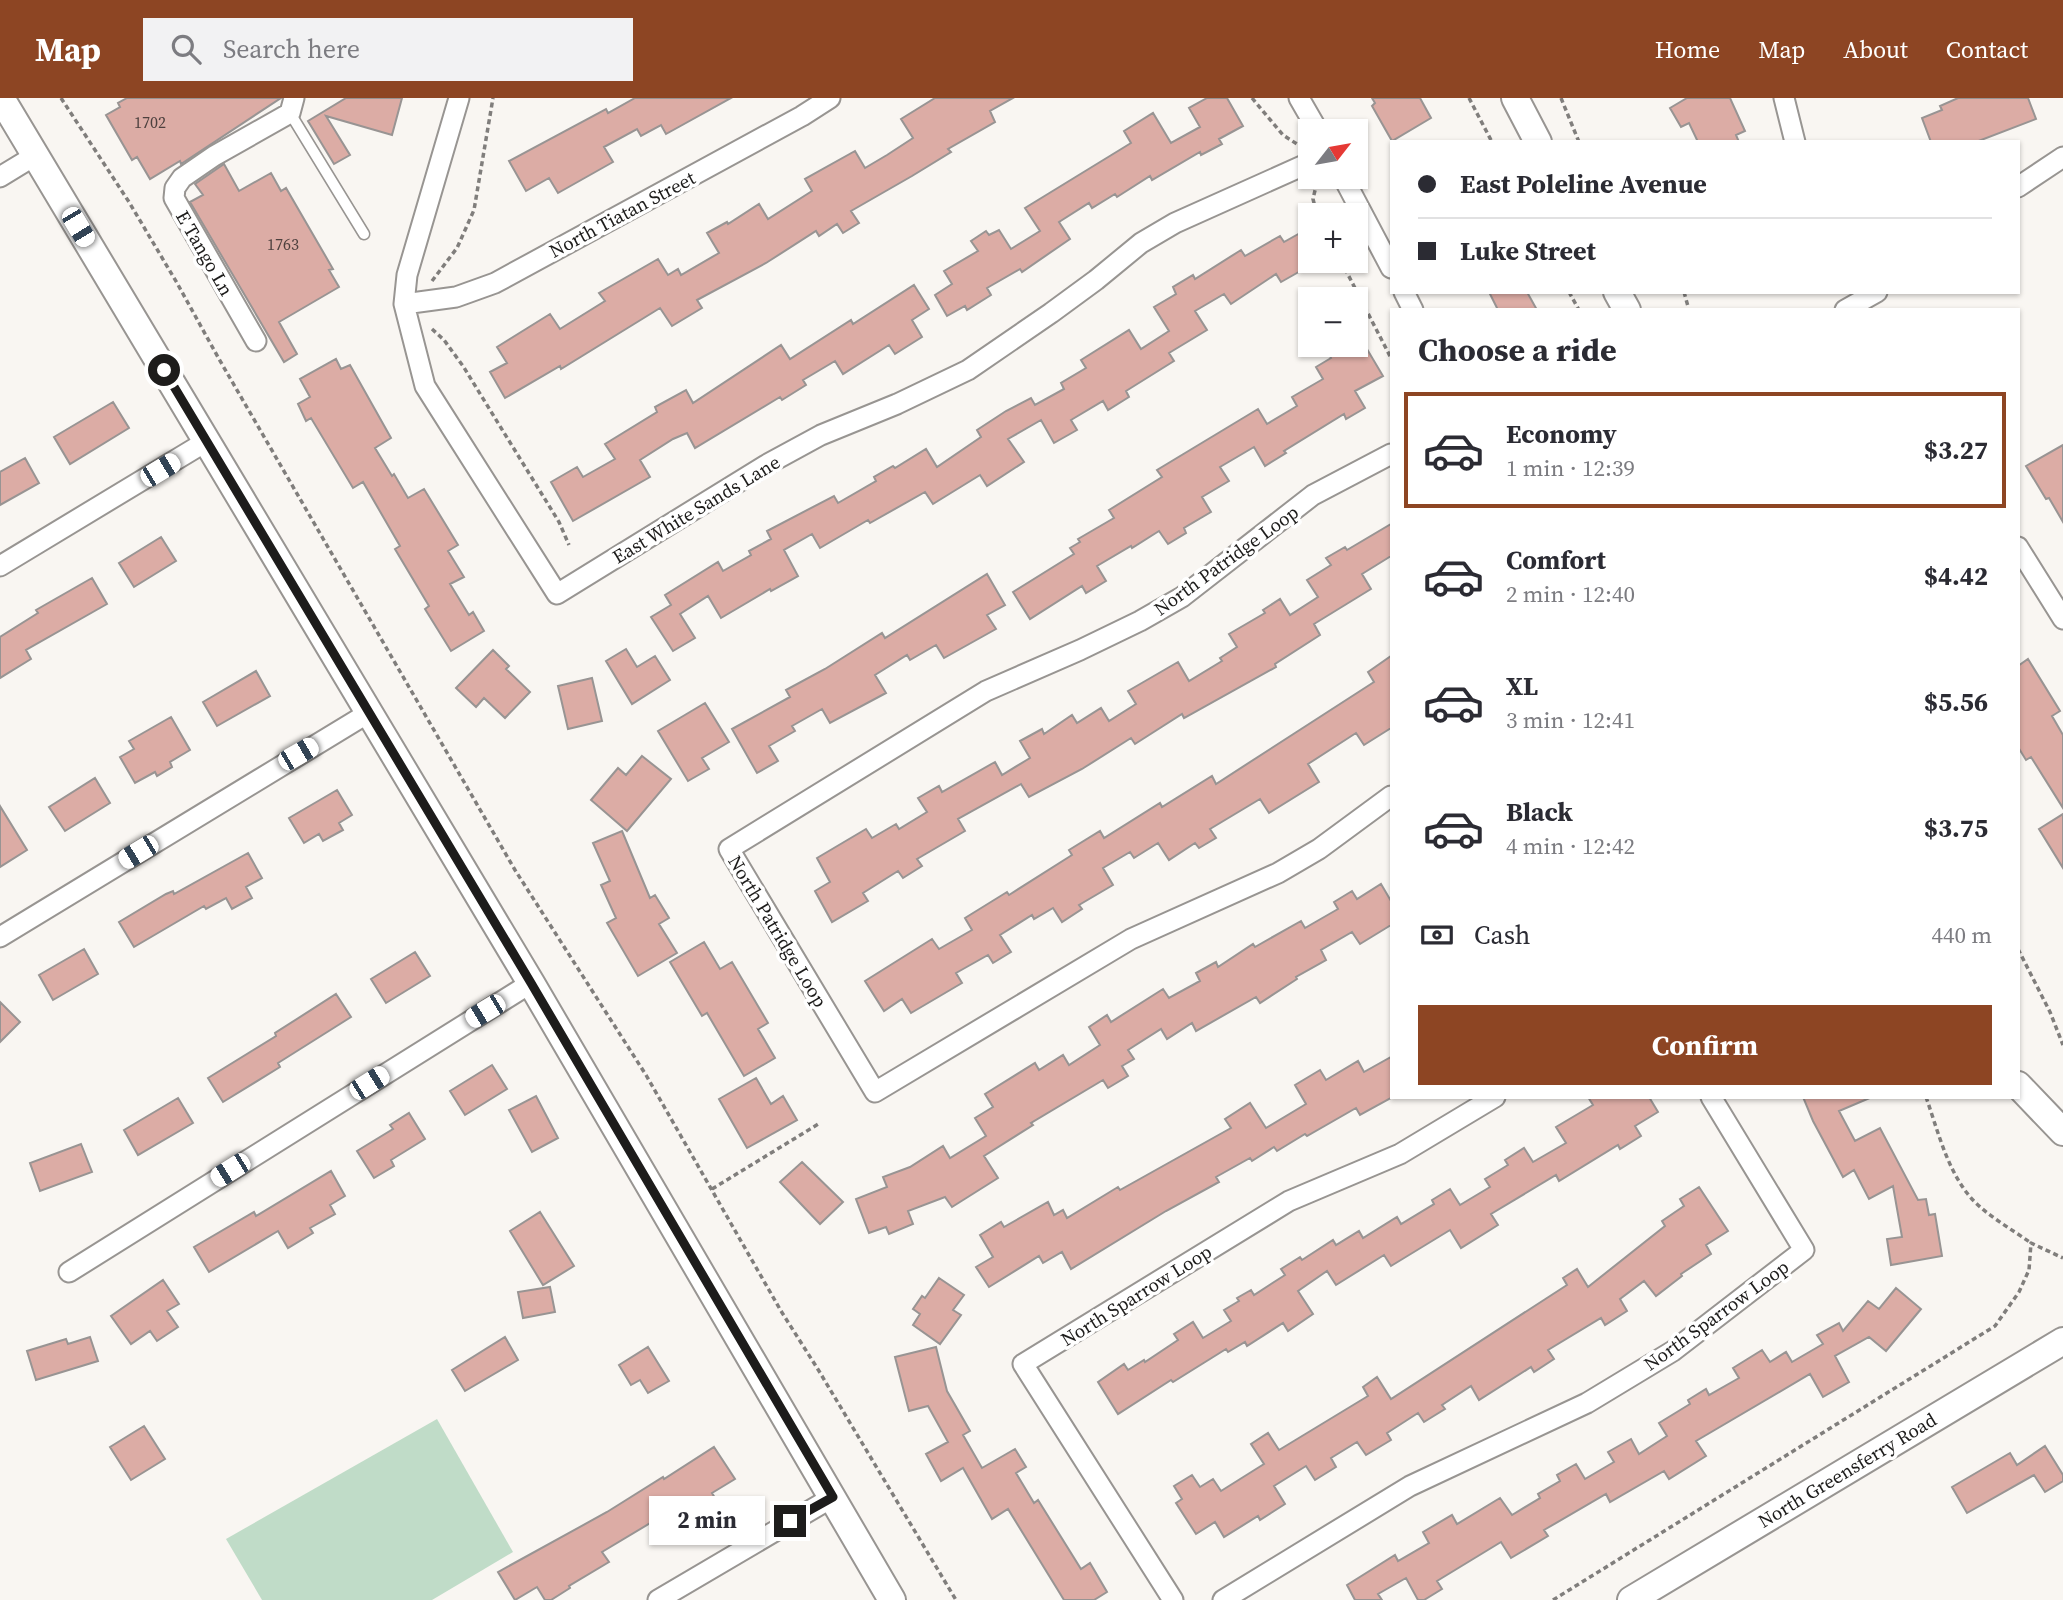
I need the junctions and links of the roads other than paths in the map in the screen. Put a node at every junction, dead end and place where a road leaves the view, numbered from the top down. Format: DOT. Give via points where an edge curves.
graph roads {
  1 [pos="1,98"];
  2 [pos="459,98"];
  3 [pos="830,98"];
  4 [pos="1299,98"];
  5 [pos="1515,98"];
  6 [pos="1784,98"];
  7 [pos="292,106"];
  8 [pos="1311,119"];
  9 [pos="1537,140"];
  10 [pos="1794,140"];
  11 [pos="36,155"];
  12 [pos="2063,157"];
  13 [pos="1298,168"];
  14 [pos="0,177"];
  15 [pos="2020,186"];
  16 [pos="1349,189"];
  17 [pos="364,234"];
  18 [pos="1390,266"];
  19 [pos="1867,299"];
  20 [pos="404,304"];
  21 [pos="1849,308"];
  22 [pos="256,341"];
  23 [pos="207,441"];
  24 [pos="1390,455"];
  25 [pos="2020,550"];
  26 [pos="0,566"];
  27 [pos="2063,619"];
  28 [pos="370,712"];
  29 [pos="1390,797"];
  30 [pos="0,937"];
  31 [pos="531,983"];
  32 [pos="2020,1087"];
  33 [pos="1492,1099"];
  34 [pos="1712,1099"];
  35 [pos="2063,1132"];
  36 [pos="69,1272"];
  37 [pos="2063,1341"];
  38 [pos="833,1497"];
  39 [pos="659,1600"];
  40 [pos="892,1600"];
  41 [pos="1173,1600"];
  42 [pos="1223,1600"];
  43 [pos="1631,1600"];
  1 -- 11 [label="main road"];
  2 -- 20 [label="street, East White Sands Lane" via="407,275"];
  3 -- 20 [label="street, North Tiatan Street" via="495,283 456,298"];
  4 -- 8 [label="street"];
  5 -- 9 [label="main road"];
  6 -- 10 [label="street"];
  7 -- 17 [label="lane"];
  7 -- 22 [label="street, E Tango Ln" via="182,178 175,188 174,198"];
  11 -- 14 [label="street"];
  11 -- 23 [label="main road"];
  12 -- 15 [label="street"];
  13 -- 20 [label="street, East White Sands Lane" via="1175,223 968,370 821,435 557,594 425,386"];
  16 -- 18 [label="street"];
  19 -- 21 [label="street"];
  23 -- 26 [label="street"];
  23 -- 28 [label="main road"];
  24 -- 29 [label="street, North Patridge Loop" via="1312,495 1182,597 1092,645 986,691 729,849 875,1092 1131,939 1278,873"];
  25 -- 27 [label="street"];
  28 -- 30 [label="street"];
  28 -- 31 [label="main road"];
  31 -- 36 [label="street"];
  31 -- 38 [label="main road"];
  32 -- 35 [label="main road"];
  33 -- 41 [label="street, North Sparrow Loop" via="1400,1154 1289,1201 1023,1364"];
  34 -- 42 [label="street, North Sparrow Loop" via="1804,1250 1662,1358 1587,1403 1410,1486"];
  37 -- 43 [label="main road, North Greensferry Road"];
  38 -- 39 [label="street"];
  38 -- 40 [label="main road"];
}
